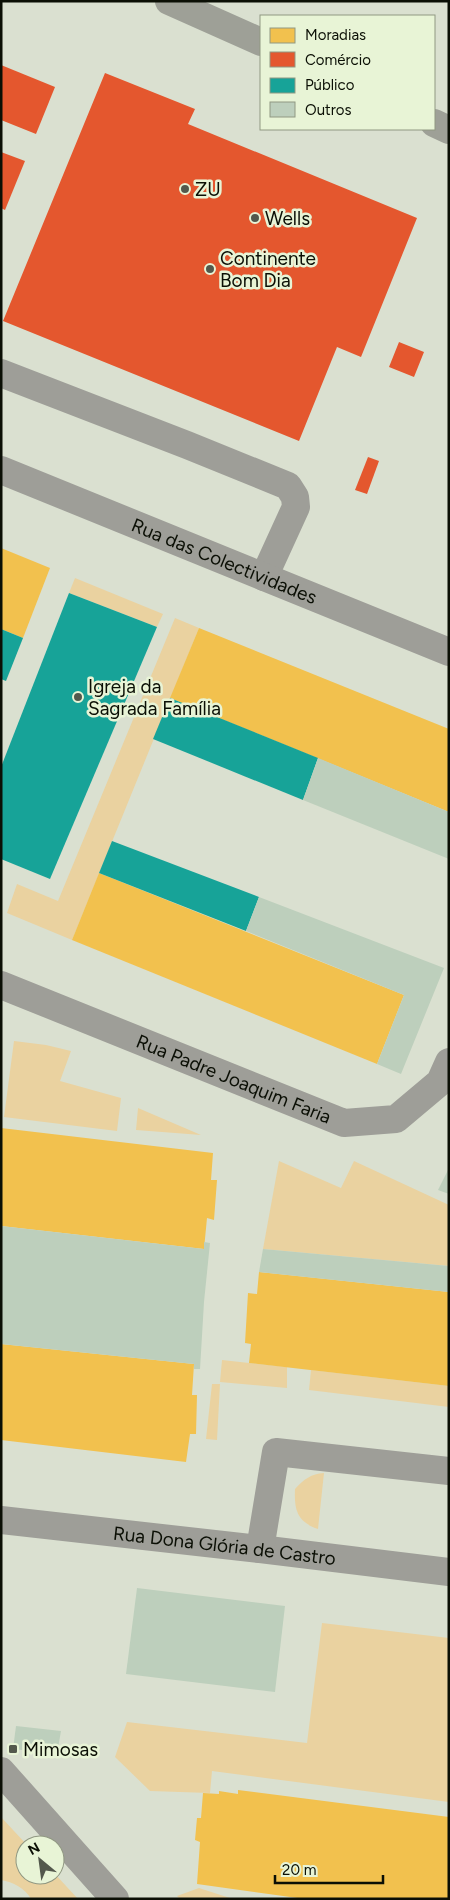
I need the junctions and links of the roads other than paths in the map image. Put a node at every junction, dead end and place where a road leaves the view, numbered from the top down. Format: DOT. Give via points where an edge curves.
graph roads {
  1 [pos="169,1"];
  2 [pos="260,42"];
  3 [pos="435,123"];
  4 [pos="449,130"];
  5 [pos="1,373"];
  6 [pos="1,470"];
  7 [pos="264,577"];
  8 [pos="449,652"];
  9 [pos="1,985"];
  10 [pos="449,1062"];
  11 [pos="449,1471"];
  12 [pos="1,1520"];
  13 [pos="260,1549"];
  14 [pos="449,1572"];
  15 [pos="1,1771"];
  16 [pos="116,1899"];
  1 -- 2 [label="main road"];
  3 -- 4 [label="main road"];
  5 -- 7 [label="street" via="288,486 295,497 296,507"];
  6 -- 7 [label="street, Rua das Colectividades"];
  7 -- 8 [label="street, Rua das Colectividades"];
  9 -- 10 [label="street, Rua Padre Joaquim Faria" via="344,1123 396,1119 440,1082"];
  11 -- 13 [label="street" via="276,1452"];
  12 -- 13 [label="street, Rua Dona Glória de Castro"];
  13 -- 14 [label="street, Rua Dona Glória de Castro"];
  15 -- 16 [label="street"];
}
